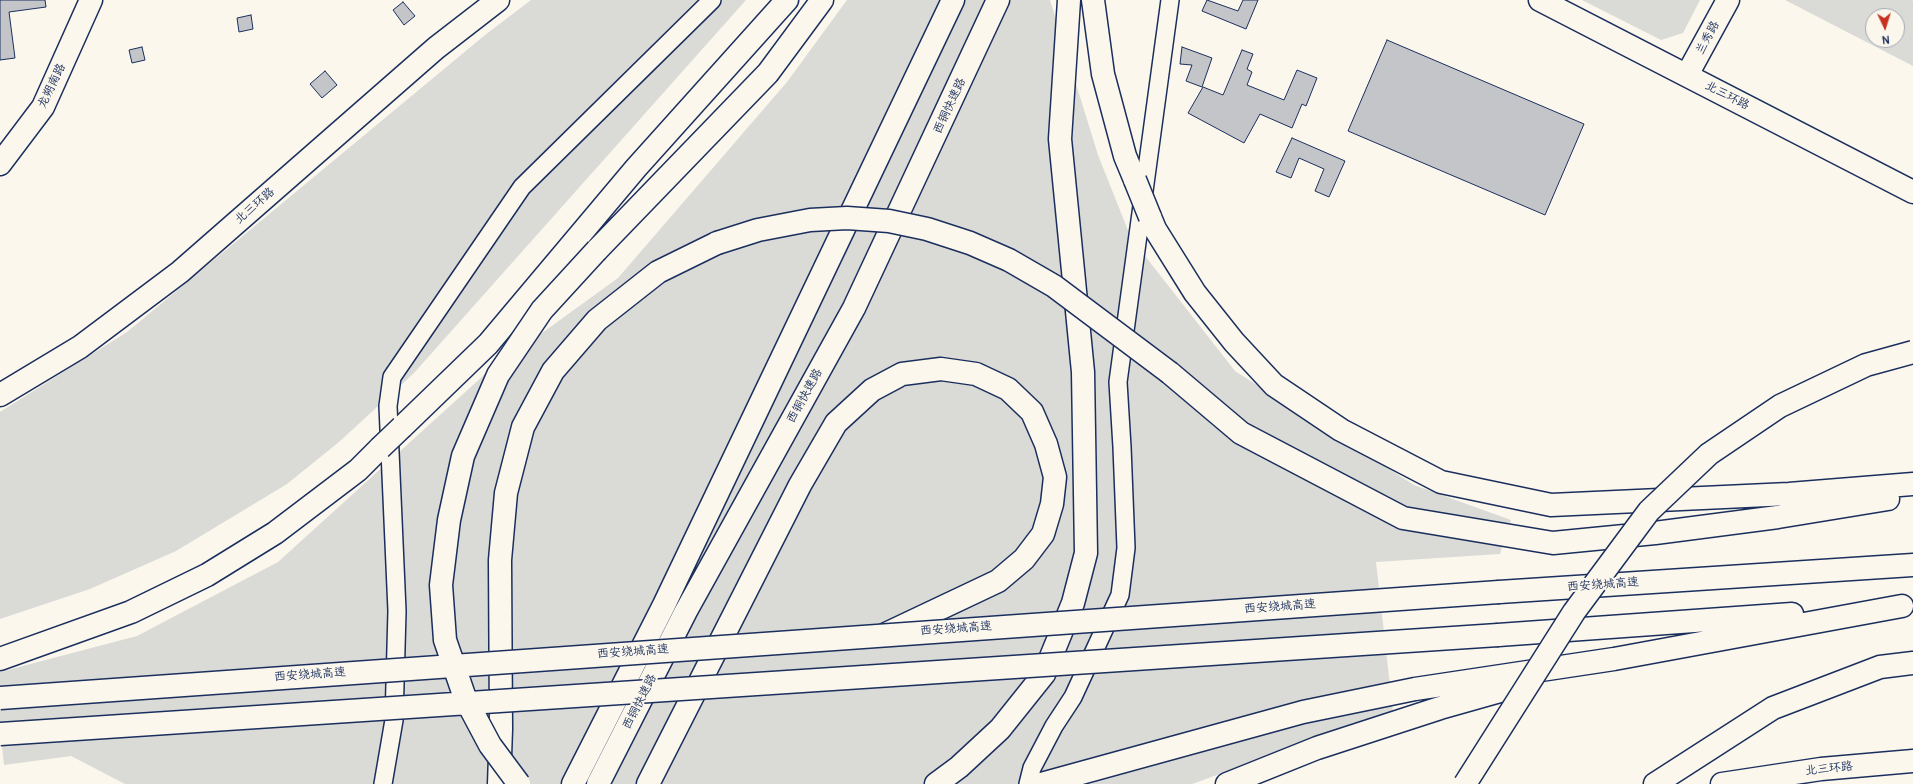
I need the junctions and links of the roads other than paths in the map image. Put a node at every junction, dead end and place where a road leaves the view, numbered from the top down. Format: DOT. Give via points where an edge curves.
graph roads {
  1 [pos="91,0"];
  2 [pos="498,0"];
  3 [pos="712,0"];
  4 [pos="787,0"];
  5 [pos="822,0"];
  6 [pos="953,0"];
  7 [pos="998,0"];
  8 [pos="1070,0"];
  9 [pos="1093,0"];
  10 [pos="1170,0"];
  11 [pos="1540,0"];
  12 [pos="1728,0"];
  13 [pos="1687,75"];
  14 [pos="0,164"];
  15 [pos="1913,192"];
  16 [pos="1913,352"];
  17 [pos="0,395"];
  18 [pos="1913,484"];
  19 [pos="1913,494"];
  20 [pos="1913,565"];
  21 [pos="1907,606"];
  22 [pos="886,634"];
  23 [pos="0,659"];
  24 [pos="1614,659"];
  25 [pos="1913,663"];
  26 [pos="0,698"];
  27 [pos="0,734"];
  28 [pos="1913,761"];
  29 [pos="1821,769"];
  30 [pos="383,784"];
  31 [pos="499,784"];
  32 [pos="519,784"];
  33 [pos="573,784"];
  34 [pos="598,784"];
  35 [pos="648,784"];
  36 [pos="936,784"];
  37 [pos="1028,784"];
  38 [pos="1041,784"];
  39 [pos="1227,784"];
  40 [pos="1465,784"];
  41 [pos="1655,784"];
  42 [pos="1722,784"];
  43 [pos="1790,784"];
  1 -- 14 [label="main road, 龙朔南路" via="43,107"];
  2 -- 17 [label="main road, 北三环路" via="436,48 180,272 80,346"];
  3 -- 30 [label="street" via="522,187 392,377 388,406 397,619 394,720"];
  4 -- 23 [label="main road, bridge" via="636,168 488,344 358,470 275,533 207,575 131,612"];
  5 -- 32 [label="main road, bridge" via="768,73 542,310 498,375 462,456 448,520 441,585 445,640 465,698 490,745"];
  6 -- 33 [label="main road, 西铜快速路" via="664,606"];
  7 -- 34 [label="main road, 西铜快速路" via="854,308 686,611"];
  8 -- 36 [label="main road" via="1060,140 1083,372 1086,553 1072,603 1044,674 1000,729 959,767"];
  9 -- 18 [label="main road, bridge" via="1103,74 1125,156 1155,229 1195,293 1234,342 1274,385 1341,430 1442,482 1551,505 1788,494"];
  10 -- 37 [label="street" via="1118,382 1126,548 1120,595 1073,697 1032,768"];
  11 -- 13 [label="main road, 北三环路"];
  12 -- 13 [label="main road, 兰秀路"];
  13 -- 15 [label="main road, 北三环路"];
  16 -- 40 [label="main road, bridge" via="1866,365 1780,406 1709,454 1649,511 1574,612"];
  19 -- 31 [label="main road, bridge" via="1778,517 1553,543 1403,518 1240,433 1170,373 1054,286 1009,260 970,243 927,229 890,221 847,218 810,220 758,230 717,243 658,272 597,320 553,371 523,427 506,493 500,560"];
  20 -- 22 [label="main road, 西安绕城高速, bridge"];
  21 -- 24 [label="main road"];
  21 -- 27 [label="main road, bridge"];
  22 -- 26 [label="main road, 西安绕城高速, bridge"];
  22 -- 35 [label="main road" via="998,581 1024,560 1043,534 1052,504 1055,477 1046,444 1032,412 1008,389 976,374 941,369 902,374 872,390 836,423 816,457"];
  24 -- 38 [label="main road" via="1414,689 1303,712"];
  24 -- 39 [label="main road" via="1440,708 1317,748"];
  25 -- 41 [label="main road" via="1880,667 1773,708"];
  28 -- 29 [label="main road, 北三环路"];
  29 -- 42 [label="main road, 北三环路"];
  29 -- 43 [label="main road"];
}
